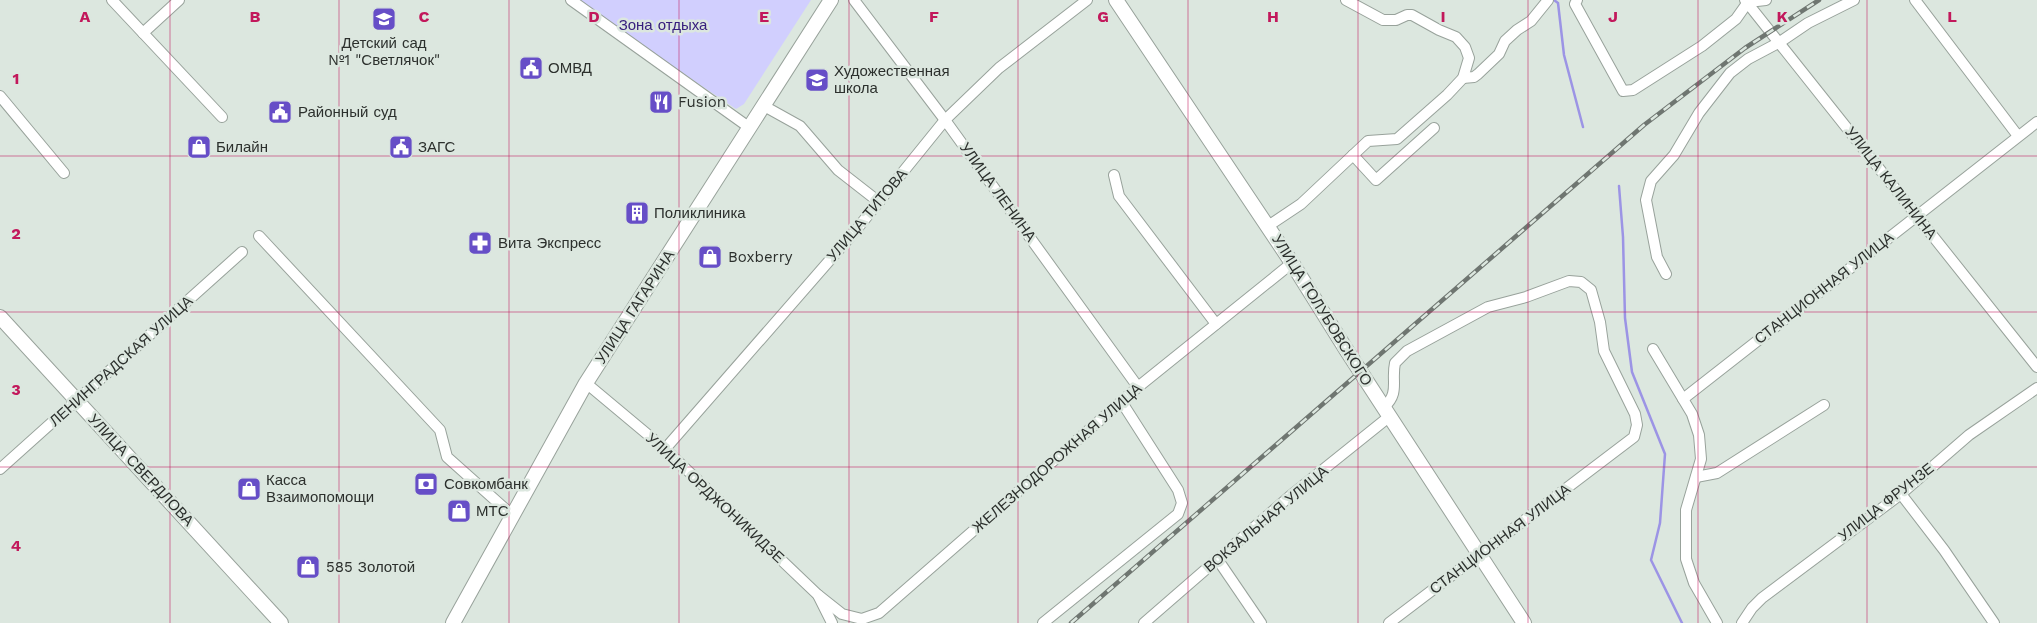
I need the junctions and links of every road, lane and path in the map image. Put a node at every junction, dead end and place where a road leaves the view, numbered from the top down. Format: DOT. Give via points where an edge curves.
graph roads {
  1 [pos="112,0"];
  2 [pos="179,0"];
  3 [pos="571,0"];
  4 [pos="831,0"];
  5 [pos="854,0"];
  6 [pos="1087,0"];
  7 [pos="1116,0"];
  8 [pos="1346,0"];
  9 [pos="1548,0"];
  10 [pos="1577,0"];
  11 [pos="1766,0"];
  12 [pos="1854,0"];
  13 [pos="1915,0"];
  14 [pos="1746,1"];
  15 [pos="143,33"];
  16 [pos="1780,42"];
  17 [pos="1463,78"];
  18 [pos="0,96"];
  19 [pos="764,106"];
  20 [pos="222,117"];
  21 [pos="945,120"];
  22 [pos="2037,122"];
  23 [pos="750,128"];
  24 [pos="1434,128"];
  25 [pos="2018,136"];
  26 [pos="1397,139"];
  27 [pos="1408,152"];
  28 [pos="1353,155"];
  29 [pos="64,174"];
  30 [pos="1114,175"];
  31 [pos="879,202"];
  32 [pos="1917,215"];
  33 [pos="1268,226"];
  34 [pos="259,236"];
  35 [pos="242,252"];
  36 [pos="1292,262"];
  37 [pos="1666,274"];
  38 [pos="0,317"];
  39 [pos="1216,324"];
  40 [pos="1653,349"];
  41 [pos="2037,367"];
  42 [pos="586,383"];
  43 [pos="1138,387"];
  44 [pos="2037,388"];
  45 [pos="1683,399"];
  46 [pos="77,401"];
  47 [pos="1121,401"];
  48 [pos="1824,405"];
  49 [pos="1387,412"];
  50 [pos="1634,437"];
  51 [pos="666,449"];
  52 [pos="0,470"];
  53 [pos="1696,477"];
  54 [pos="1901,494"];
  55 [pos="513,516"];
  56 [pos="1480,555"];
  57 [pos="1218,560"];
  58 [pos="818,595"];
  59 [pos="1742,621"];
  60 [pos="1719,622"];
  61 [pos="281,623"];
  62 [pos="453,623"];
  63 [pos="832,623"];
  64 [pos="1043,623"];
  65 [pos="1144,623"];
  66 [pos="1261,623"];
  67 [pos="1389,623"];
  68 [pos="1524,623"];
  69 [pos="1732,623"];
  70 [pos="1994,623"];
  1 -- 15 [label="street"];
  2 -- 15 [label="street"];
  3 -- 23 [label="street"];
  4 -- 19 [label="street, УЛИЦА ГАГАРИНА"];
  5 -- 21 [label="street, УЛИЦА ЛЕНИНА"];
  6 -- 21 [label="street, УЛИЦА ТИТОВА" via="999,68"];
  7 -- 33 [label="street, УЛИЦА ГОЛУБОВСКОГО"];
  8 -- 17 [label="street" via="1383,20 1412,15 1456,36 1469,58"];
  9 -- 17 [label="street" via="1531,21 1505,41 1499,54 1478,74"];
  10 -- 14 [label="street" via="1575,4 1623,91 1633,90 1702,46 1736,19"];
  11 -- 14 [label="street"];
  12 -- 16 [label="street" via="1808,23"];
  13 -- 25 [label="street"];
  14 -- 16 [label="street, УЛИЦА КАЛИНИНА"];
  15 -- 20 [label="street"];
  16 -- 32 [label="street, УЛИЦА КАЛИНИНА"];
  16 -- 37 [label="street" via="1730,73 1699,113 1674,155 1651,181 1646,200 1657,257"];
  17 -- 26 [label="street"];
  18 -- 29 [label="street"];
  19 -- 23 [label="street, УЛИЦА ГАГАРИНА"];
  19 -- 31 [label="street" via="800,126 838,170"];
  21 -- 31 [label="street, УЛИЦА ТИТОВА"];
  21 -- 43 [label="street, УЛИЦА ЛЕНИНА"];
  22 -- 25 [label="street, СТАНЦИОННАЯ УЛИЦА"];
  23 -- 42 [label="street, УЛИЦА ГАГАРИНА"];
  24 -- 27 [label="street"];
  25 -- 32 [label="street, СТАНЦИОННАЯ УЛИЦА"];
  26 -- 27 [label="street"];
  26 -- 28 [label="street" via="1368,141"];
  27 -- 28 [label="street" via="1376,180"];
  28 -- 33 [label="street" via="1301,204"];
  30 -- 39 [label="street" via="1119,196"];
  31 -- 51 [label="street, УЛИЦА ТИТОВА"];
  32 -- 41 [label="street, УЛИЦА КАЛИНИНА"];
  32 -- 45 [label="street, СТАНЦИОННАЯ УЛИЦА"];
  33 -- 36 [label="street, УЛИЦА ГОЛУБОВСКОГО"];
  34 -- 55 [label="street" via="440,430 447,457"];
  35 -- 46 [label="street, ЛЕНИНГРАДСКАЯ УЛИЦА"];
  36 -- 39 [label="street, ЖЕЛЕЗНОДОРОЖНАЯ УЛИЦА"];
  36 -- 49 [label="street, УЛИЦА ГОЛУБОВСКОГО"];
  38 -- 46 [label="street, УЛИЦА СВЕРДЛОВА"];
  39 -- 43 [label="street, ЖЕЛЕЗНОДОРОЖНАЯ УЛИЦА"];
  40 -- 45 [label="street"];
  42 -- 51 [label="street, УЛИЦА ОРДЖОНИКИДЗЕ"];
  42 -- 55 [label="street, УЛИЦА ГАГАРИНА"];
  43 -- 47 [label="street, ЖЕЛЕЗНОДОРОЖНАЯ УЛИЦА"];
  44 -- 54 [label="street, УЛИЦА ФРУНЗЕ" via="1969,435"];
  45 -- 53 [label="street" via="1699,435 1700,459"];
  46 -- 52 [label="street, ЛЕНИНГРАДСКАЯ УЛИЦА"];
  46 -- 61 [label="street, УЛИЦА СВЕРДЛОВА"];
  47 -- 58 [label="street, ЖЕЛЕЗНОДОРОЖНАЯ УЛИЦА" via="879,613 862,620 842,614"];
  47 -- 64 [label="street" via="1178,490 1182,504 1178,514"];
  48 -- 53 [label="street" via="1717,473"];
  49 -- 50 [label="street, ВОКЗАЛЬНАЯ УЛИЦА" via="1394,392 1395,363 1407,351 1488,307 1577,281 1591,290 1604,351 1635,414"];
  49 -- 56 [label="street, УЛИЦА ГОЛУБОВСКОГО"];
  49 -- 57 [label="street, ВОКЗАЛЬНАЯ УЛИЦА"];
  50 -- 56 [label="street, СТАНЦИОННАЯ УЛИЦА"];
  51 -- 58 [label="street, УЛИЦА ОРДЖОНИКИДЗЕ"];
  53 -- 60 [label="street" via="1686,510 1686,559 1694,582"];
  54 -- 59 [label="street, УЛИЦА ФРУНЗЕ" via="1762,598"];
  54 -- 70 [label="street"];
  55 -- 62 [label="street, УЛИЦА ГАГАРИНА"];
  56 -- 67 [label="street, СТАНЦИОННАЯ УЛИЦА"];
  56 -- 68 [label="street, УЛИЦА ГОЛУБОВСКОГО"];
  57 -- 65 [label="street, ВОКЗАЛЬНАЯ УЛИЦА"];
  57 -- 66 [label="street"];
  58 -- 63 [label="street, УЛИЦА ОРДЖОНИКИДЗЕ"];
  59 -- 69 [label="street"];
}
